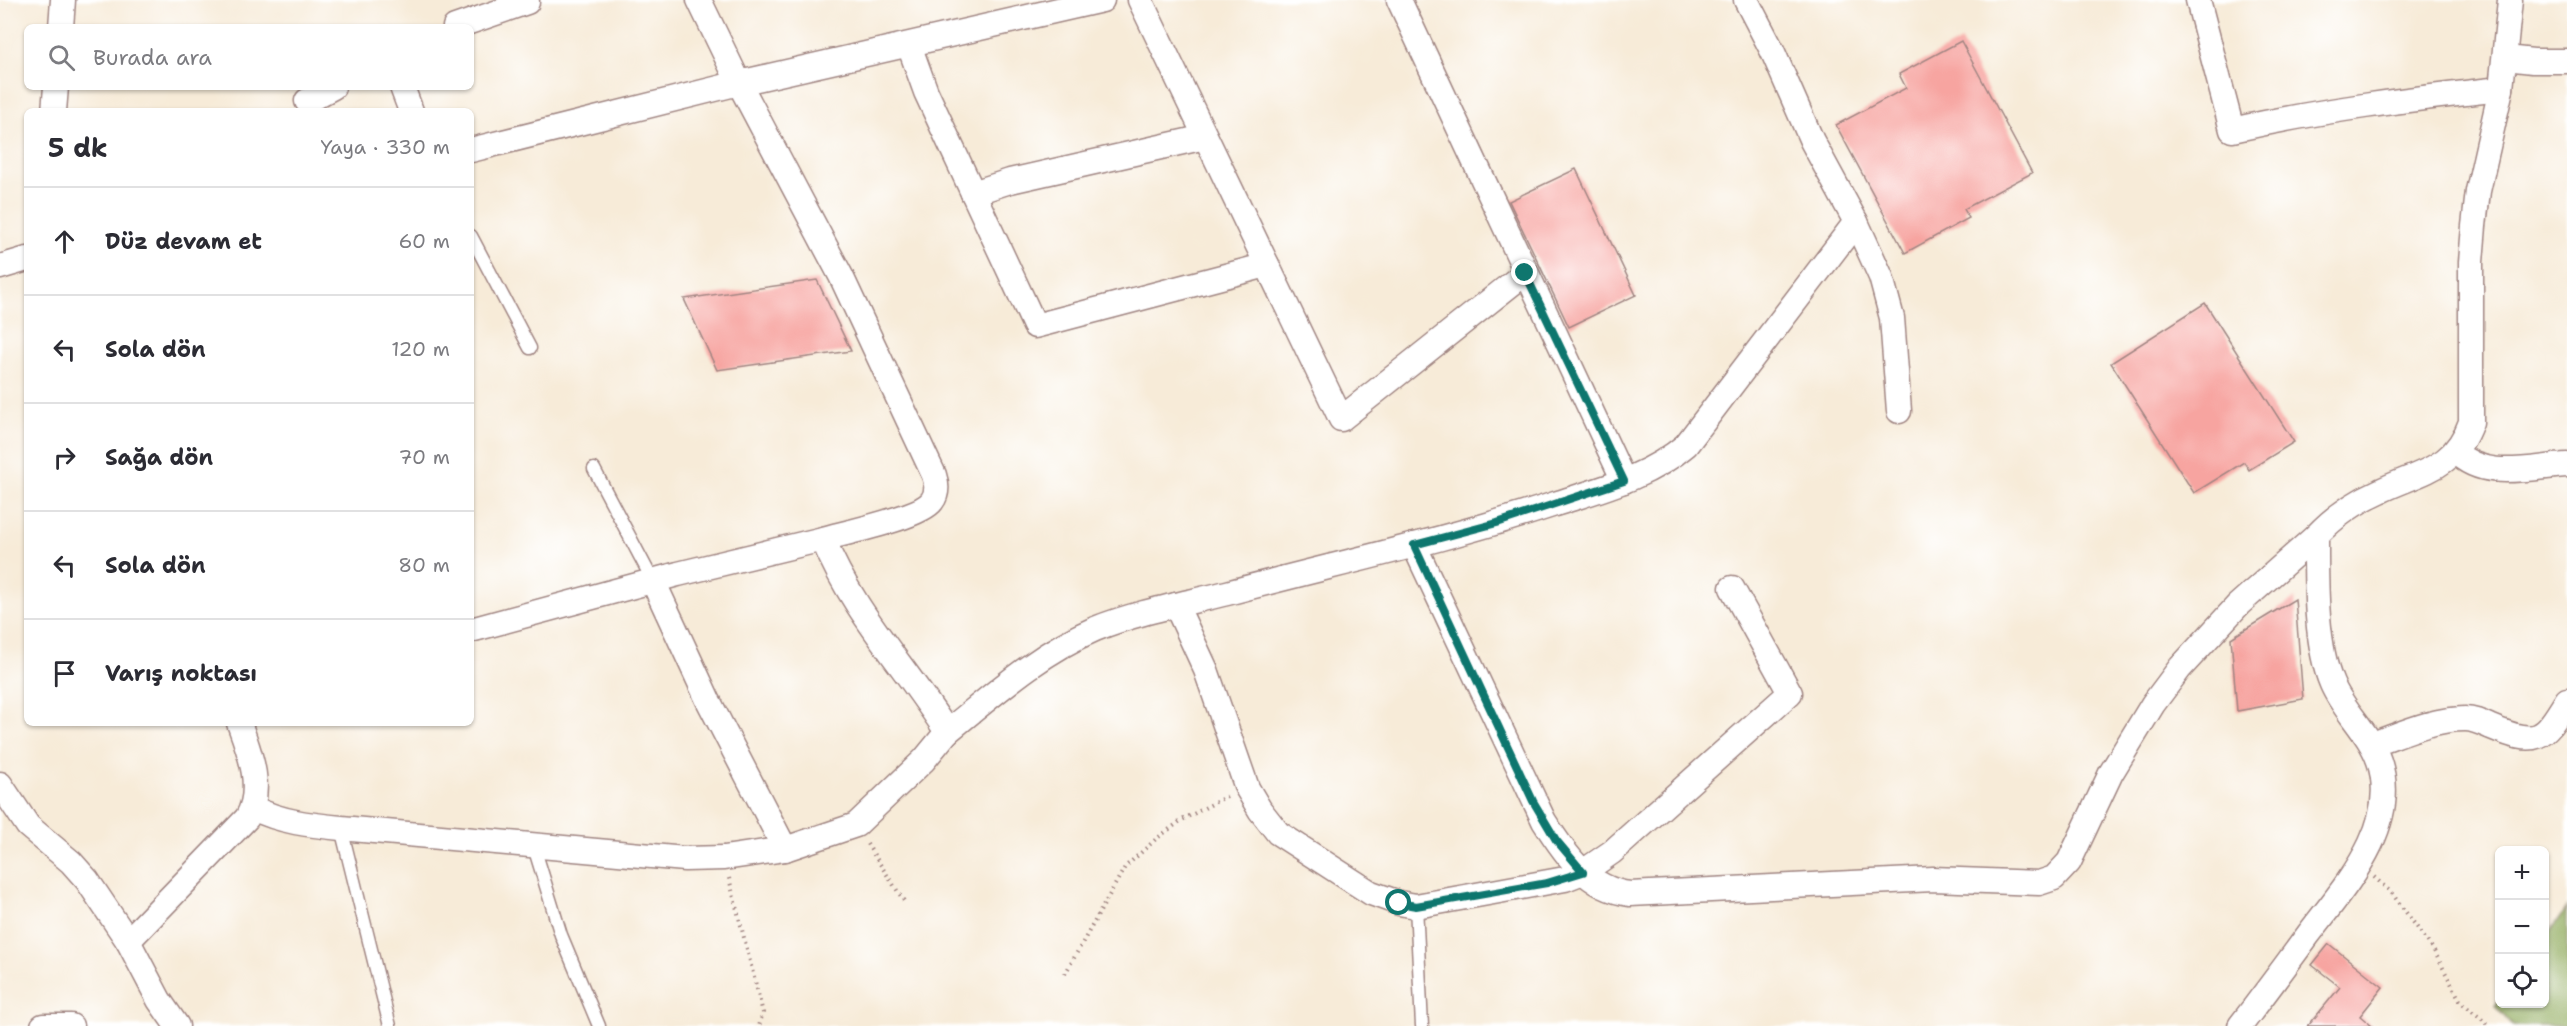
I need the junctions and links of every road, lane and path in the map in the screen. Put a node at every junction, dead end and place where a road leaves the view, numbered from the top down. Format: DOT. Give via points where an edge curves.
graph roads {
  1 [pos="63,0"];
  2 [pos="699,0"];
  3 [pos="1102,0"];
  4 [pos="1140,0"];
  5 [pos="1399,0"];
  6 [pos="1746,0"];
  7 [pos="2198,0"];
  8 [pos="2510,0"];
  9 [pos="529,1"];
  10 [pos="61,24"];
  11 [pos="464,24"];
  12 [pos="909,45"];
  13 [pos="2506,58"];
  14 [pos="2567,61"];
  15 [pos="739,83"];
  16 [pos="2501,89"];
  17 [pos="56,90"];
  18 [pos="327,90"];
  19 [pos="403,90"];
  20 [pos="307,101"];
  21 [pos="54,108"];
  22 [pos="410,108"];
  23 [pos="1205,137"];
  24 [pos="474,149"];
  25 [pos="973,193"];
  26 [pos="1856,222"];
  27 [pos="474,242"];
  28 [pos="24,260"];
  29 [pos="1267,265"];
  30 [pos="0,267"];
  31 [pos="1525,273"];
  32 [pos="530,348"];
  33 [pos="1899,411"];
  34 [pos="2456,452"];
  35 [pos="2567,465"];
  36 [pos="594,469"];
  37 [pos="1624,481"];
  38 [pos="2316,536"];
  39 [pos="823,539"];
  40 [pos="1414,545"];
  41 [pos="653,581"];
  42 [pos="1732,588"];
  43 [pos="1176,605"];
  44 [pos="474,629"];
  45 [pos="2567,700"];
  46 [pos="240,726"];
  47 [pos="947,732"];
  48 [pos="2372,744"];
  49 [pos="0,784"];
  50 [pos="1247,788"];
  51 [pos="253,808"];
  52 [pos="856,825"];
  53 [pos="341,828"];
  54 [pos="534,847"];
  55 [pos="785,849"];
  56 [pos="724,858"];
  57 [pos="2360,866"];
  58 [pos="1583,872"];
  59 [pos="906,904"];
  60 [pos="1416,906"];
  61 [pos="128,941"];
  62 [pos="1065,974"];
  63 [pos="168,1024"];
  64 [pos="43,1026"];
  65 [pos="71,1026"];
  66 [pos="390,1026"];
  67 [pos="599,1026"];
  68 [pos="759,1026"];
  69 [pos="1422,1026"];
  70 [pos="2240,1026"];
  71 [pos="2490,1026"];
  1 -- 10 [label="street"];
  2 -- 15 [label="street"];
  3 -- 12 [label="street"];
  4 -- 23 [label="street"];
  5 -- 31 [label="street"];
  6 -- 26 [label="street" via="1812,141"];
  7 -- 16 [label="street" via="2232,130 2365,104"];
  8 -- 13 [label="street"];
  9 -- 11 [label="street"];
  12 -- 15 [label="street"];
  12 -- 25 [label="street" via="926,92"];
  13 -- 14 [label="street"];
  13 -- 16 [label="street"];
  15 -- 24 [label="street"];
  15 -- 39 [label="street" via="841,276 937,484 932,501 916,512"];
  16 -- 34 [label="street" via="2474,226 2471,422"];
  17 -- 21 [label="street"];
  18 -- 20 [label="street"];
  19 -- 22 [label="street"];
  23 -- 25 [label="street"];
  23 -- 29 [label="street"];
  25 -- 29 [label="street" via="1035,326"];
  26 -- 33 [label="street" via="1881,277 1892,318"];
  26 -- 37 [label="street" via="1686,445 1656,467"];
  27 -- 32 [label="lane"];
  28 -- 30 [label="street"];
  29 -- 31 [label="street" via="1341,419"];
  31 -- 37 [label="street"];
  34 -- 35 [label="street" via="2475,466 2491,470"];
  34 -- 38 [label="street" via="2442,464 2359,502"];
  36 -- 41 [label="lane"];
  37 -- 40 [label="street" via="1497,523"];
  38 -- 48 [label="street" via="2325,663 2342,705"];
  38 -- 58 [label="street" via="2238,605 2180,668 2117,763 2069,862 2054,878 2032,884 1933,879 1630,894 1600,886"];
  39 -- 41 [label="street"];
  39 -- 47 [label="street" via="857,607 919,687"];
  40 -- 43 [label="street"];
  40 -- 58 [label="street" via="1533,801 1556,840"];
  41 -- 44 [label="street"];
  41 -- 55 [label="street" via="708,700"];
  42 -- 58 [label="street" via="1790,693 1612,852"];
  43 -- 47 [label="street" via="1098,628 1060,645"];
  43 -- 50 [label="street" via="1214,690"];
  45 -- 48 [label="street" via="2551,727 2536,737 2518,738 2465,719 2442,722"];
  46 -- 51 [label="street" via="255,782"];
  47 -- 52 [label="street" via="924,760"];
  48 -- 57 [label="street" via="2383,784 2382,806"];
  49 -- 61 [label="street" via="28,826 87,880"];
  50 -- 60 [label="street" via="1278,832 1371,893"];
  50 -- 62 [label="path" via="1182,820 1125,867"];
  51 -- 53 [label="street" via="290,822"];
  51 -- 61 [label="street"];
  52 -- 55 [label="street"];
  52 -- 59 [label="path"];
  53 -- 54 [label="street"];
  53 -- 66 [label="lane"];
  54 -- 56 [label="street" via="685,859"];
  54 -- 67 [label="lane" via="561,935"];
  55 -- 56 [label="street"];
  56 -- 68 [label="path" via="763,1013"];
  57 -- 70 [label="street"];
  57 -- 71 [label="path" via="2391,892 2433,949 2462,1002"];
  58 -- 60 [label="street" via="1547,883"];
  60 -- 69 [label="lane"];
  61 -- 63 [label="street"];
  64 -- 65 [label="street"];
}
